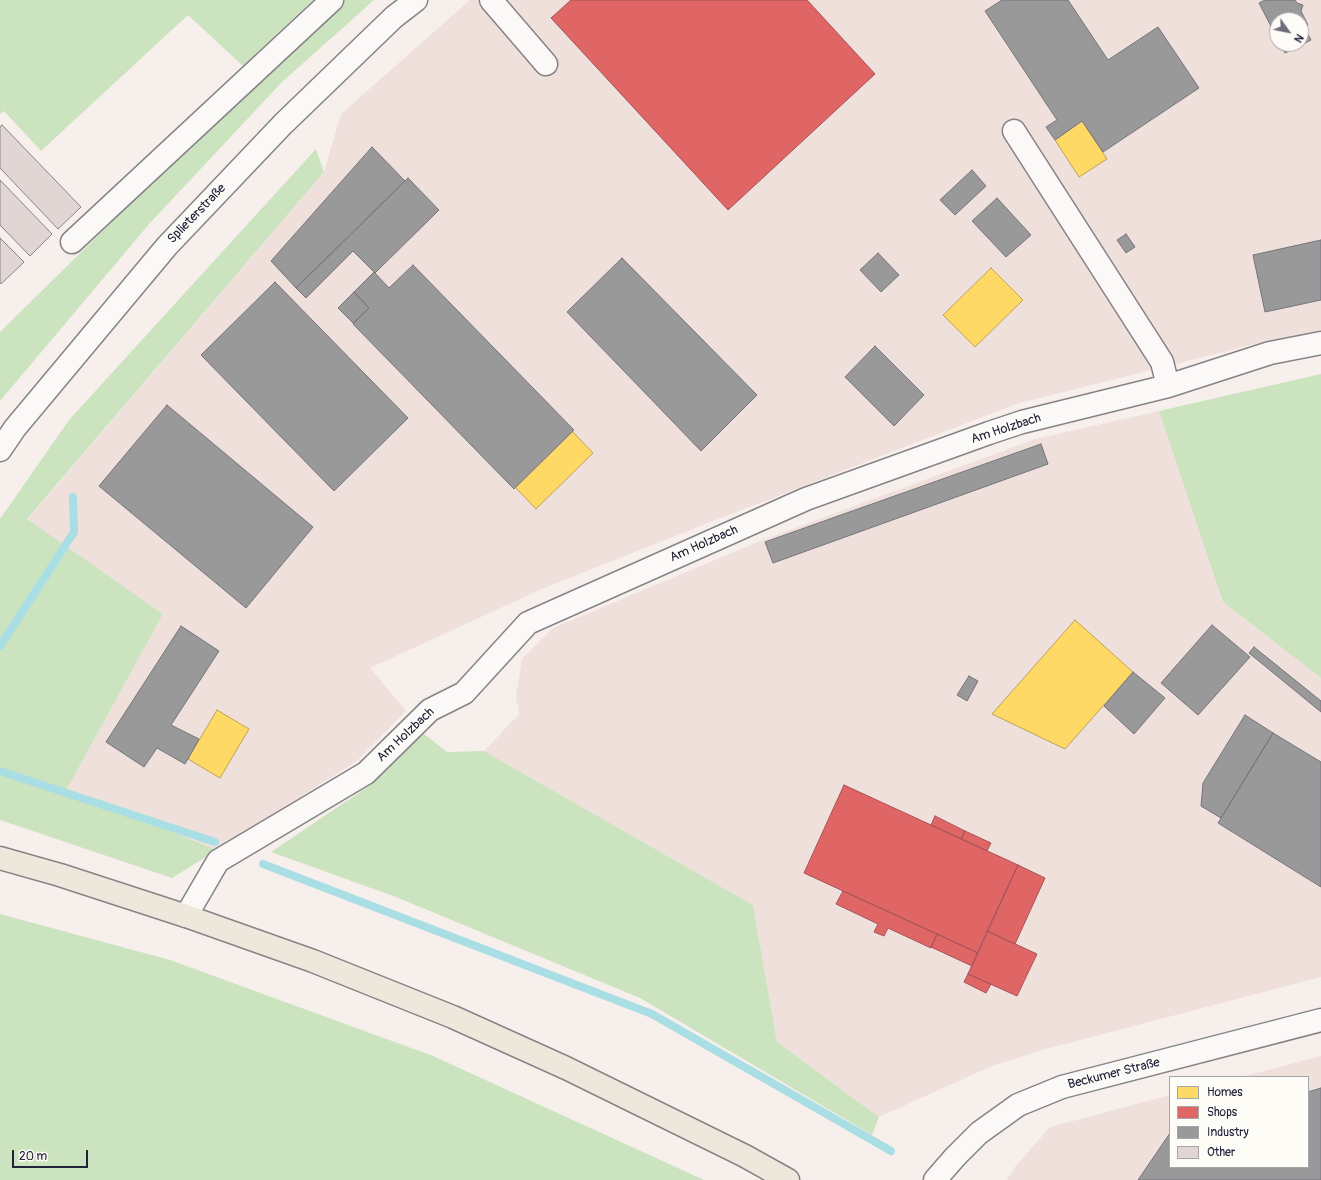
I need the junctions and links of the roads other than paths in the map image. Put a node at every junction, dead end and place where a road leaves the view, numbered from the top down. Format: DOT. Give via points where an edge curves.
graph roads {
  1 [pos="332,0"];
  2 [pos="416,0"];
  3 [pos="491,0"];
  4 [pos="546,64"];
  5 [pos="1014,131"];
  6 [pos="72,242"];
  7 [pos="1321,343"];
  8 [pos="1168,386"];
  9 [pos="0,450"];
  10 [pos="0,858"];
  11 [pos="186,916"];
  12 [pos="1321,1020"];
  13 [pos="788,1180"];
  14 [pos="935,1180"];
  1 -- 6 [label="street"];
  2 -- 9 [label="street, Splieterstraße" via="394,17 283,124 167,246 15,428"];
  3 -- 4 [label="street"];
  5 -- 8 [label="street" via="1162,362"];
  7 -- 8 [label="street, Am Holzbach" via="1270,353"];
  8 -- 11 [label="street, Am Holzbach" via="1022,422 806,499 528,623 464,693 430,710 366,774 218,861"];
  10 -- 11 [label="main road"];
  11 -- 13 [label="main road" via="313,961 453,1017 580,1075 745,1156"];
  12 -- 14 [label="street, Beckumer Straße" via="1070,1085 1018,1105 979,1133"];
}
